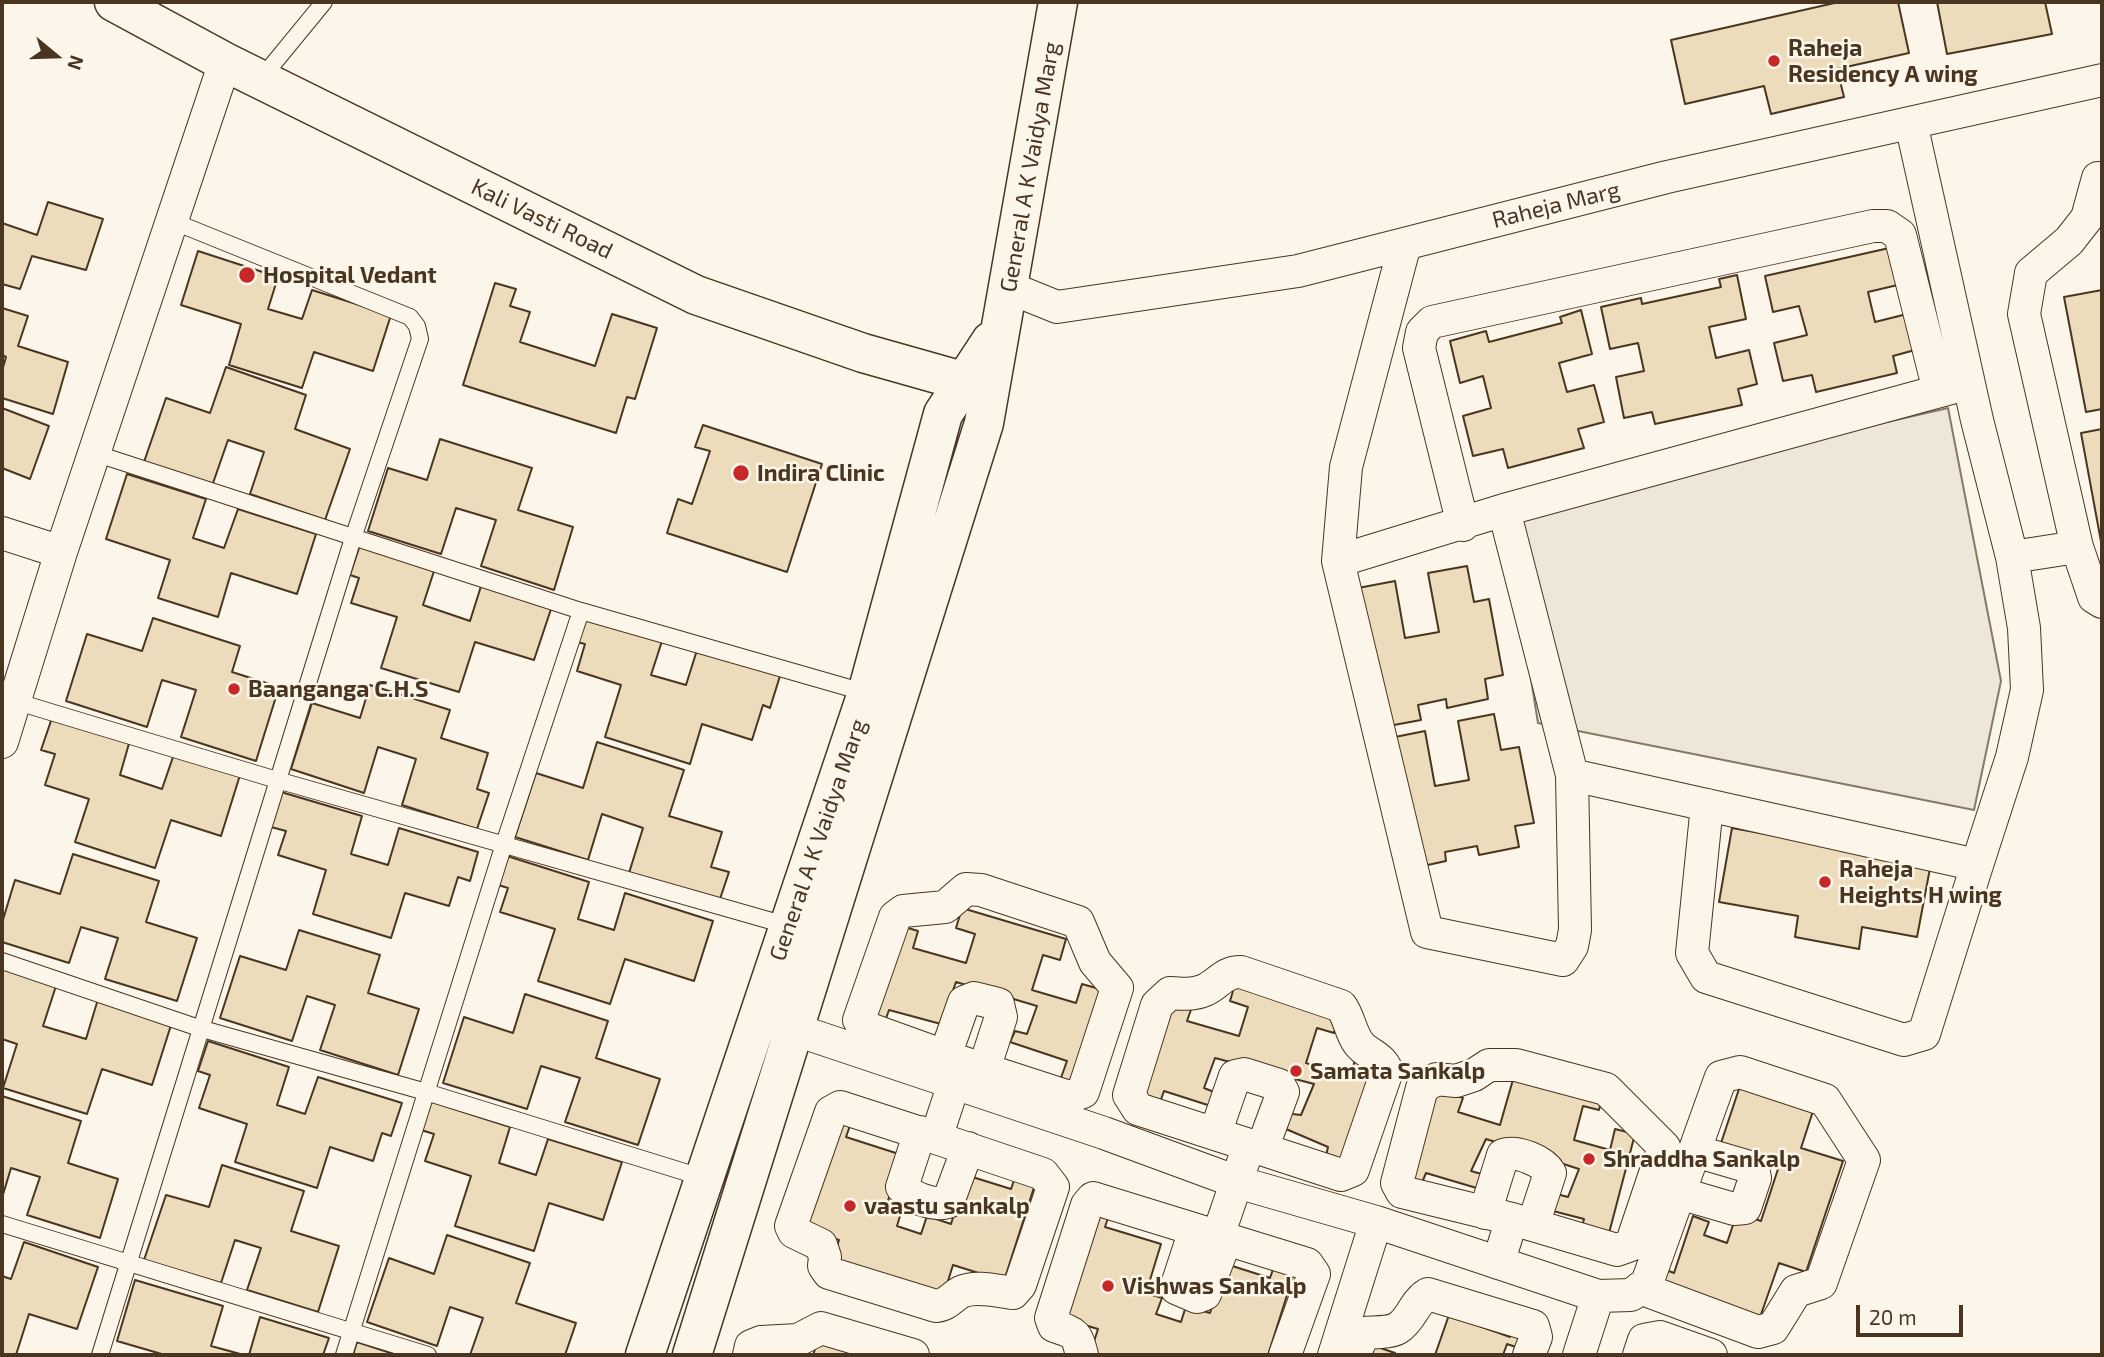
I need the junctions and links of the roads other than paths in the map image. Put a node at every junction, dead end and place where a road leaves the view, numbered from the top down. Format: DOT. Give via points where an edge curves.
graph roads {
  1 [pos="114,2"];
  2 [pos="324,2"];
  3 [pos="1058,2"];
  4 [pos="225,62"];
  5 [pos="260,80"];
  6 [pos="2102,80"];
  7 [pos="1911,123"];
  8 [pos="2102,177"];
  9 [pos="172,221"];
  10 [pos="1405,244"];
  11 [pos="1010,288"];
  12 [pos="1969,382"];
  13 [pos="977,385"];
  14 [pos="1939,391"];
  15 [pos="94,453"];
  16 [pos="1504,510"];
  17 [pos="1463,525"];
  18 [pos="2,533"];
  19 [pos="353,538"];
  20 [pos="2077,547"];
  21 [pos="61,552"];
  22 [pos="2012,557"];
  23 [pos="1338,561"];
  24 [pos="2102,602"];
  25 [pos="581,611"];
  26 [pos="867,694"];
  27 [pos="14,701"];
  28 [pos="2,742"];
  29 [pos="1572,775"];
  30 [pos="277,780"];
  31 [pos="1707,805"];
  32 [pos="504,844"];
  33 [pos="1977,865"];
  34 [pos="789,926"];
  35 [pos="2,961"];
  36 [pos="758,1018"];
  37 [pos="199,1028"];
  38 [pos="796,1028"];
  39 [pos="961,1068"];
  40 [pos="426,1092"];
  41 [pos="1215,1134"];
  42 [pos="928,1135"];
  43 [pos="1255,1147"];
  44 [pos="968,1148"];
  45 [pos="1695,1151"];
  46 [pos="704,1178"];
  47 [pos="1237,1182"];
  48 [pos="1679,1193"];
  49 [pos="1510,1219"];
  50 [pos="1376,1222"];
  51 [pos="2,1224"];
  52 [pos="1213,1235"];
  53 [pos="1498,1263"];
  54 [pos="128,1264"];
  55 [pos="1640,1288"];
  56 [pos="1598,1296"];
  57 [pos="351,1331"];
  58 [pos="100,1355"];
  59 [pos="344,1355"];
  60 [pos="428,1355"];
  61 [pos="645,1355"];
  62 [pos="692,1355"];
  63 [pos="748,1355"];
  64 [pos="914,1355"];
  65 [pos="1082,1355"];
  66 [pos="1285,1355"];
  67 [pos="1334,1355"];
  68 [pos="1354,1355"];
  69 [pos="1529,1355"];
  70 [pos="1578,1355"];
  71 [pos="1639,1355"];
  72 [pos="1712,1355"];
  1 -- 4 [label="main road, Kali Vasti Road"];
  2 -- 5 [label="lane"];
  3 -- 11 [label="main road, General A K Vaidya Marg"];
  4 -- 5 [label="main road, Kali Vasti Road"];
  4 -- 9 [label="street"];
  5 -- 13 [label="main road, Kali Vasti Road" via="696,295 863,353"];
  6 -- 7 [label="street, Raheja Marg"];
  7 -- 10 [label="street, Raheja Marg" via="1667,177"];
  7 -- 12 [label="street"];
  8 -- 20 [label="street" via="2087,218 2069,241 2031,273 2024,314"];
  9 -- 15 [label="street"];
  9 -- 19 [label="lane" via="410,317 418,326 420,339"];
  10 -- 11 [label="street, Raheja Marg" via="1298,271 1057,307"];
  10 -- 23 [label="street" via="1346,467"];
  11 -- 13 [label="main road, General A K Vaidya Marg"];
  12 -- 14 [label="street"];
  12 -- 22 [label="street"];
  13 -- 26 [label="main road, General A K Vaidya Marg" via="943,414"];
  13 -- 38 [label="main road, General A K Vaidya Marg" via="984,424"];
  14 -- 16 [label="street"];
  14 -- 17 [label="street" via="1900,235 1886,226 1432,322 1422,332 1419,348"];
  15 -- 19 [label="lane"];
  15 -- 21 [label="street"];
  16 -- 17 [label="street"];
  16 -- 29 [label="street"];
  17 -- 23 [label="street"];
  18 -- 21 [label="street"];
  19 -- 25 [label="lane"];
  19 -- 30 [label="lane"];
  20 -- 22 [label="street"];
  20 -- 24 [label="street" via="2094,597"];
  21 -- 27 [label="street"];
  22 -- 33 [label="street" via="2024,628 2027,690 2012,757"];
  23 -- 29 [label="street" via="1427,932 1563,960 1572,946 1574,930"];
  25 -- 26 [label="lane"];
  25 -- 32 [label="lane"];
  26 -- 34 [label="main road, General A K Vaidya Marg"];
  27 -- 28 [label="street"];
  27 -- 30 [label="lane"];
  29 -- 31 [label="street"];
  30 -- 32 [label="lane"];
  30 -- 37 [label="lane"];
  31 -- 33 [label="street"];
  31 -- 33 [label="street" via="1692,953 1706,978 1904,1040 1924,1034"];
  32 -- 34 [label="lane"];
  32 -- 40 [label="lane"];
  34 -- 36 [label="main road, General A K Vaidya Marg"];
  35 -- 37 [label="lane"];
  36 -- 38 [label="street"];
  36 -- 46 [label="main road, General A K Vaidya Marg"];
  37 -- 40 [label="lane"];
  37 -- 54 [label="lane"];
  38 -- 39 [label="street"];
  38 -- 62 [label="main road, General A K Vaidya Marg"];
  39 -- 39 [label="street" via="864,1027 859,1020 895,917 903,911 945,907 966,889 1078,922 1096,962 1116,988 1083,1092 1069,1097"];
  39 -- 42 [label="street"];
  39 -- 47 [label="street" via="1104,1133"];
  40 -- 46 [label="lane"];
  40 -- 57 [label="lane"];
  41 -- 43 [label="street"];
  41 -- 43 [label="street" via="1235,1076 1244,1074 1279,1085 1283,1091"];
  41 -- 43 [label="street" via="1139,1109 1129,1095 1157,1005 1170,993 1206,990 1227,972 1241,972 1340,1006 1360,1046 1383,1062 1387,1071 1353,1170 1341,1175"];
  42 -- 44 [label="street"];
  42 -- 44 [label="street" via="902,1187 907,1194 940,1205 948,1202"];
  42 -- 44 [label="street" via="840,1107 831,1112 791,1226 821,1245 829,1273 936,1306 972,1289 1013,1293 1020,1285 1053,1187 1043,1174"];
  43 -- 47 [label="street"];
  45 -- 48 [label="street"];
  45 -- 48 [label="street" via="1753,1168 1755,1178 1745,1208"];
  45 -- 55 [label="street" via="1721,1077 1740,1072 1825,1100 1864,1160 1821,1283 1796,1291 1773,1328 1758,1332"];
  46 -- 61 [label="main road, General A K Vaidya Marg"];
  47 -- 50 [label="street"];
  47 -- 52 [label="street"];
  48 -- 55 [label="street" via="1647,1283"];
  49 -- 49 [label="street" via="1402,1192 1397,1183 1422,1088 1436,1079 1456,1081 1489,1065 1516,1065 1606,1089 1664,1147 1631,1245 1617,1250"];
  49 -- 53 [label="street"];
  50 -- 53 [label="street"];
  50 -- 67 [label="street"];
  51 -- 54 [label="lane"];
  52 -- 65 [label="street" via="1093,1198 1051,1318 1054,1326 1080,1340"];
  52 -- 66 [label="street" via="1307,1264 1314,1274"];
  53 -- 56 [label="street"];
  54 -- 57 [label="lane"];
  54 -- 58 [label="lane"];
  55 -- 56 [label="street" via="1631,1295"];
  56 -- 70 [label="street"];
  57 -- 59 [label="lane"];
  57 -- 60 [label="lane"];
  63 -- 64 [label="street" via="751,1346 761,1342 797,1340 821,1328"];
  68 -- 69 [label="street" via="1364,1334 1396,1330 1428,1294 1533,1326 1536,1337"];
  71 -- 72 [label="street" via="1643,1340 1660,1337"];
}
